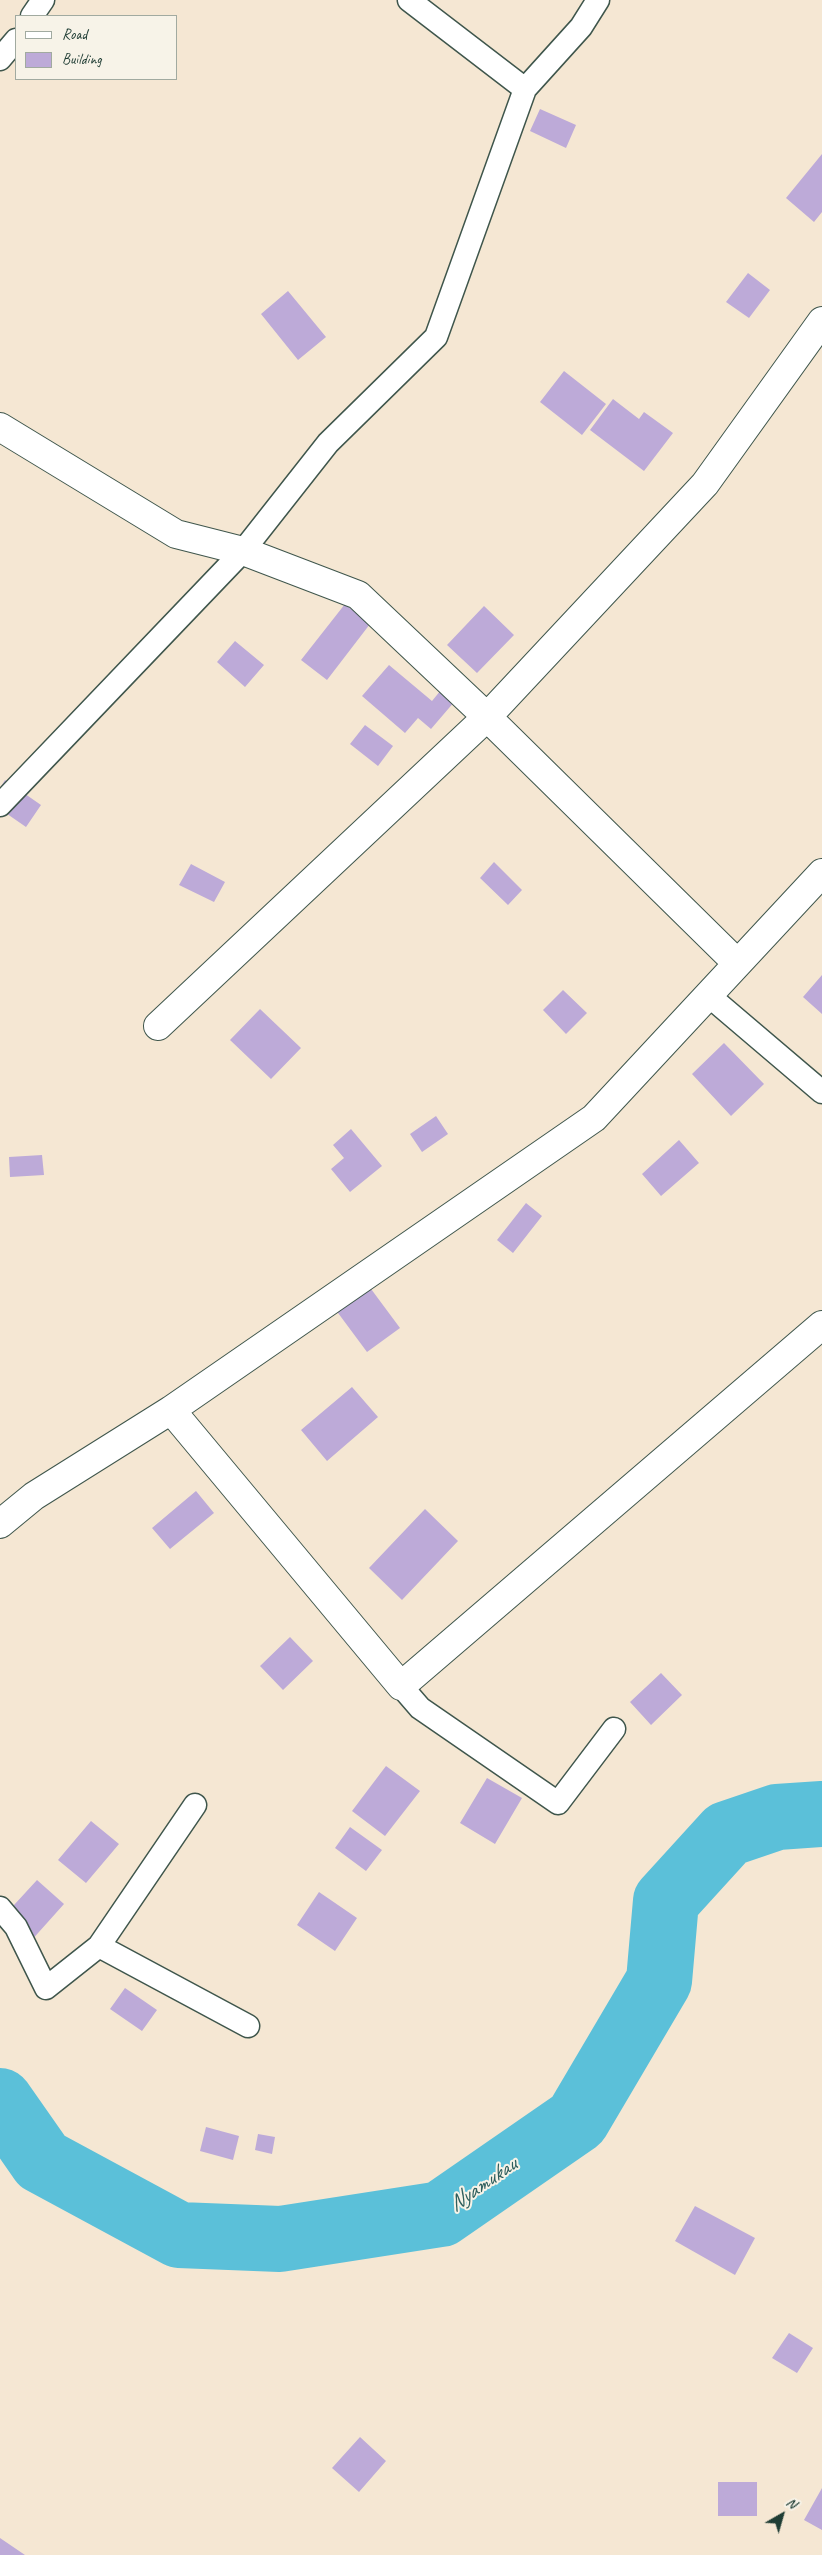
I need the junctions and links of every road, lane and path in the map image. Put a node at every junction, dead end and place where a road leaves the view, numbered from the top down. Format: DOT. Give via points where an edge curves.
graph roads {
  1 [pos="43,0"];
  2 [pos="410,0"];
  3 [pos="598,0"];
  4 [pos="33,15"];
  5 [pos="15,41"];
  6 [pos="0,59"];
  7 [pos="525,89"];
  8 [pos="822,322"];
  9 [pos="0,427"];
  10 [pos="243,551"];
  11 [pos="487,718"];
  12 [pos="0,805"];
  13 [pos="822,873"];
  14 [pos="737,963"];
  15 [pos="708,995"];
  16 [pos="158,1026"];
  17 [pos="822,1092"];
  18 [pos="822,1325"];
  19 [pos="171,1410"];
  20 [pos="0,1524"];
  21 [pos="400,1686"];
  22 [pos="614,1729"];
  23 [pos="195,1805"];
  24 [pos="0,1908"];
  25 [pos="99,1946"];
  26 [pos="248,2026"];
  1 -- 4 [label="lane"];
  2 -- 7 [label="lane"];
  3 -- 7 [label="lane" via="580,27"];
  5 -- 6 [label="lane"];
  7 -- 10 [label="lane" via="436,337 328,442"];
  8 -- 11 [label="street" via="705,484"];
  9 -- 10 [label="street" via="176,534"];
  10 -- 11 [label="street" via="358,595"];
  10 -- 12 [label="lane"];
  11 -- 14 [label="street"];
  11 -- 16 [label="street"];
  13 -- 14 [label="street"];
  14 -- 15 [label="street"];
  15 -- 17 [label="lane"];
  15 -- 19 [label="street" via="594,1118"];
  18 -- 21 [label="street"];
  19 -- 20 [label="street" via="34,1496"];
  19 -- 21 [label="street"];
  21 -- 22 [label="lane" via="420,1708 558,1803"];
  23 -- 25 [label="lane"];
  24 -- 25 [label="lane" via="16,1926 46,1988"];
  25 -- 26 [label="lane"];
}
